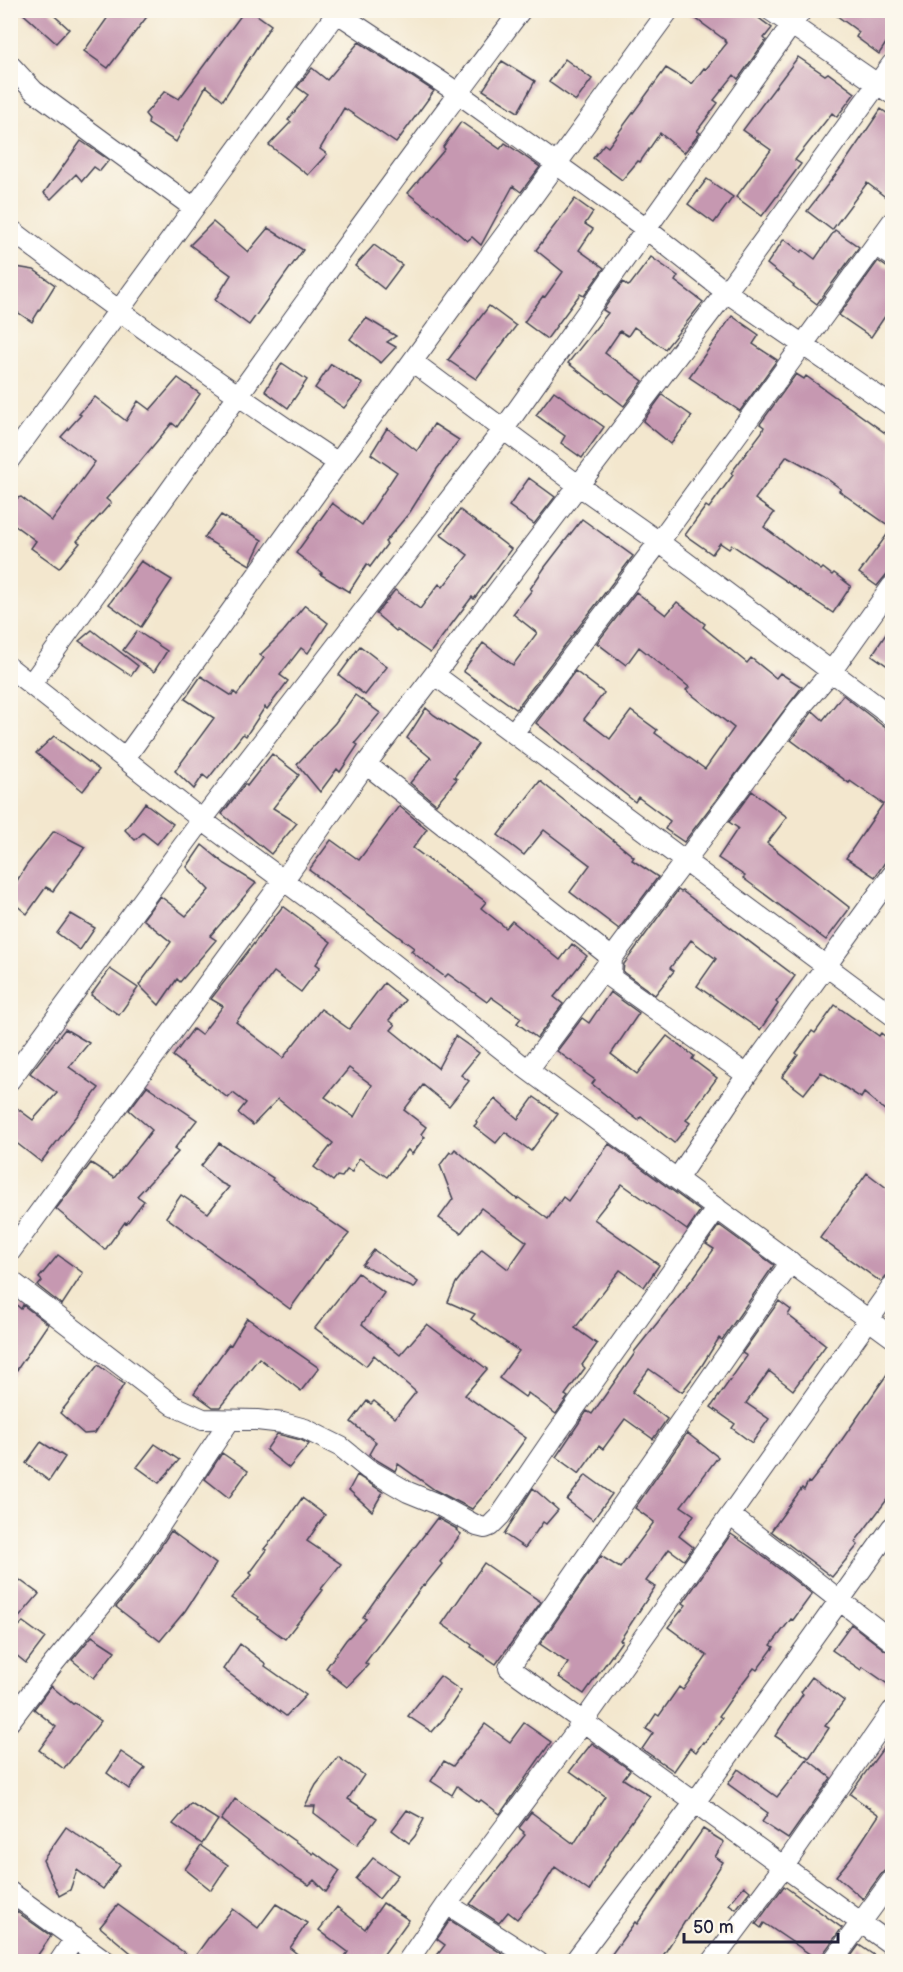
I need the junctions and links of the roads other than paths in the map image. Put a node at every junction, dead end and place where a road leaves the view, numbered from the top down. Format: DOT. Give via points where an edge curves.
graph roads {
  1 [pos="520,10"];
  2 [pos="669,10"];
  3 [pos="770,10"];
  4 [pos="337,12"];
  5 [pos="796,17"];
  6 [pos="892,64"];
  7 [pos="10,65"];
  8 [pos="885,89"];
  9 [pos="458,93"];
  10 [pos="558,165"];
  11 [pos="194,208"];
  12 [pos="892,222"];
  13 [pos="645,228"];
  14 [pos="10,229"];
  15 [pos="876,245"];
  16 [pos="892,256"];
  17 [pos="726,292"];
  18 [pos="118,311"];
  19 [pos="802,345"];
  20 [pos="413,362"];
  21 [pos="237,396"];
  22 [pos="892,406"];
  23 [pos="503,430"];
  24 [pos="10,459"];
  25 [pos="338,463"];
  26 [pos="578,485"];
  27 [pos="659,542"];
  28 [pos="892,586"];
  29 [pos="12,671"];
  30 [pos="831,672"];
  31 [pos="435,675"];
  32 [pos="31,684"];
  33 [pos="892,717"];
  34 [pos="513,733"];
  35 [pos="125,758"];
  36 [pos="366,764"];
  37 [pos="202,820"];
  38 [pos="685,862"];
  39 [pos="892,875"];
  40 [pos="283,880"];
  41 [pos="612,958"];
  42 [pos="826,965"];
  43 [pos="892,1015"];
  44 [pos="528,1071"];
  45 [pos="747,1075"];
  46 [pos="10,1080"];
  47 [pos="677,1179"];
  48 [pos="717,1208"];
  49 [pos="10,1252"];
  50 [pos="791,1262"];
  51 [pos="10,1280"];
  52 [pos="892,1287"];
  53 [pos="869,1319"];
  54 [pos="892,1336"];
  55 [pos="230,1420"];
  56 [pos="730,1515"];
  57 [pos="892,1527"];
  58 [pos="840,1601"];
  59 [pos="892,1641"];
  60 [pos="892,1711"];
  61 [pos="10,1721"];
  62 [pos="584,1721"];
  63 [pos="696,1801"];
  64 [pos="784,1866"];
  65 [pos="892,1880"];
  66 [pos="10,1892"];
  67 [pos="447,1904"];
  68 [pos="862,1922"];
  69 [pos="75,1938"];
  70 [pos="892,1945"];
  71 [pos="59,1962"];
  72 [pos="107,1962"];
  73 [pos="407,1962"];
  74 [pos="537,1962"];
  75 [pos="574,1962"];
  76 [pos="712,1962"];
  77 [pos="832,1962"];
  1 -- 9 [label="street"];
  2 -- 10 [label="street"];
  3 -- 5 [label="street"];
  4 -- 9 [label="street"];
  4 -- 11 [label="street"];
  5 -- 8 [label="street"];
  5 -- 13 [label="street"];
  6 -- 8 [label="street"];
  7 -- 11 [label="street" via="34,91"];
  8 -- 17 [label="street"];
  9 -- 10 [label="street"];
  9 -- 21 [label="street"];
  10 -- 13 [label="street"];
  10 -- 20 [label="street"];
  11 -- 18 [label="street"];
  12 -- 15 [label="street"];
  13 -- 17 [label="street"];
  13 -- 23 [label="street"];
  14 -- 18 [label="street"];
  15 -- 16 [label="street"];
  15 -- 19 [label="street"];
  17 -- 19 [label="street"];
  17 -- 26 [label="street"];
  18 -- 21 [label="street"];
  18 -- 24 [label="street"];
  19 -- 22 [label="street"];
  19 -- 27 [label="street"];
  20 -- 23 [label="street"];
  20 -- 25 [label="street"];
  21 -- 25 [label="street"];
  21 -- 32 [label="street"];
  23 -- 26 [label="street"];
  23 -- 37 [label="street"];
  25 -- 35 [label="street"];
  26 -- 27 [label="street"];
  26 -- 31 [label="street"];
  27 -- 30 [label="street"];
  27 -- 34 [label="street"];
  28 -- 30 [label="street"];
  29 -- 32 [label="street"];
  30 -- 33 [label="street"];
  30 -- 38 [label="street"];
  31 -- 34 [label="street"];
  31 -- 36 [label="street"];
  32 -- 35 [label="street"];
  34 -- 38 [label="street"];
  35 -- 37 [label="street"];
  36 -- 40 [label="street"];
  36 -- 41 [label="street"];
  37 -- 40 [label="street"];
  37 -- 46 [label="street"];
  38 -- 41 [label="street"];
  38 -- 42 [label="street"];
  39 -- 42 [label="street"];
  40 -- 44 [label="street"];
  40 -- 49 [label="street"];
  41 -- 44 [label="street"];
  41 -- 45 [label="street" via="611,978"];
  42 -- 43 [label="street"];
  42 -- 45 [label="street"];
  44 -- 47 [label="street"];
  45 -- 47 [label="street"];
  47 -- 48 [label="street"];
  48 -- 50 [label="street"];
  48 -- 55 [label="street" via="500,1516 484,1528 408,1492 368,1469 341,1447 305,1429 283,1423"];
  50 -- 53 [label="street"];
  50 -- 62 [label="street" via="510,1668"];
  51 -- 55 [label="street" via="174,1406 203,1419"];
  52 -- 53 [label="street"];
  53 -- 54 [label="street"];
  53 -- 56 [label="street"];
  55 -- 61 [label="street" via="129,1572"];
  56 -- 58 [label="street"];
  56 -- 62 [label="street"];
  57 -- 58 [label="street"];
  58 -- 59 [label="street"];
  58 -- 63 [label="street"];
  60 -- 64 [label="street"];
  62 -- 63 [label="street"];
  62 -- 67 [label="street"];
  63 -- 64 [label="street"];
  63 -- 75 [label="street"];
  64 -- 68 [label="street"];
  64 -- 76 [label="street"];
  65 -- 68 [label="street"];
  66 -- 69 [label="street"];
  67 -- 73 [label="street"];
  67 -- 74 [label="street"];
  68 -- 70 [label="street"];
  68 -- 77 [label="street"];
  69 -- 71 [label="street"];
  69 -- 72 [label="street"];
}
